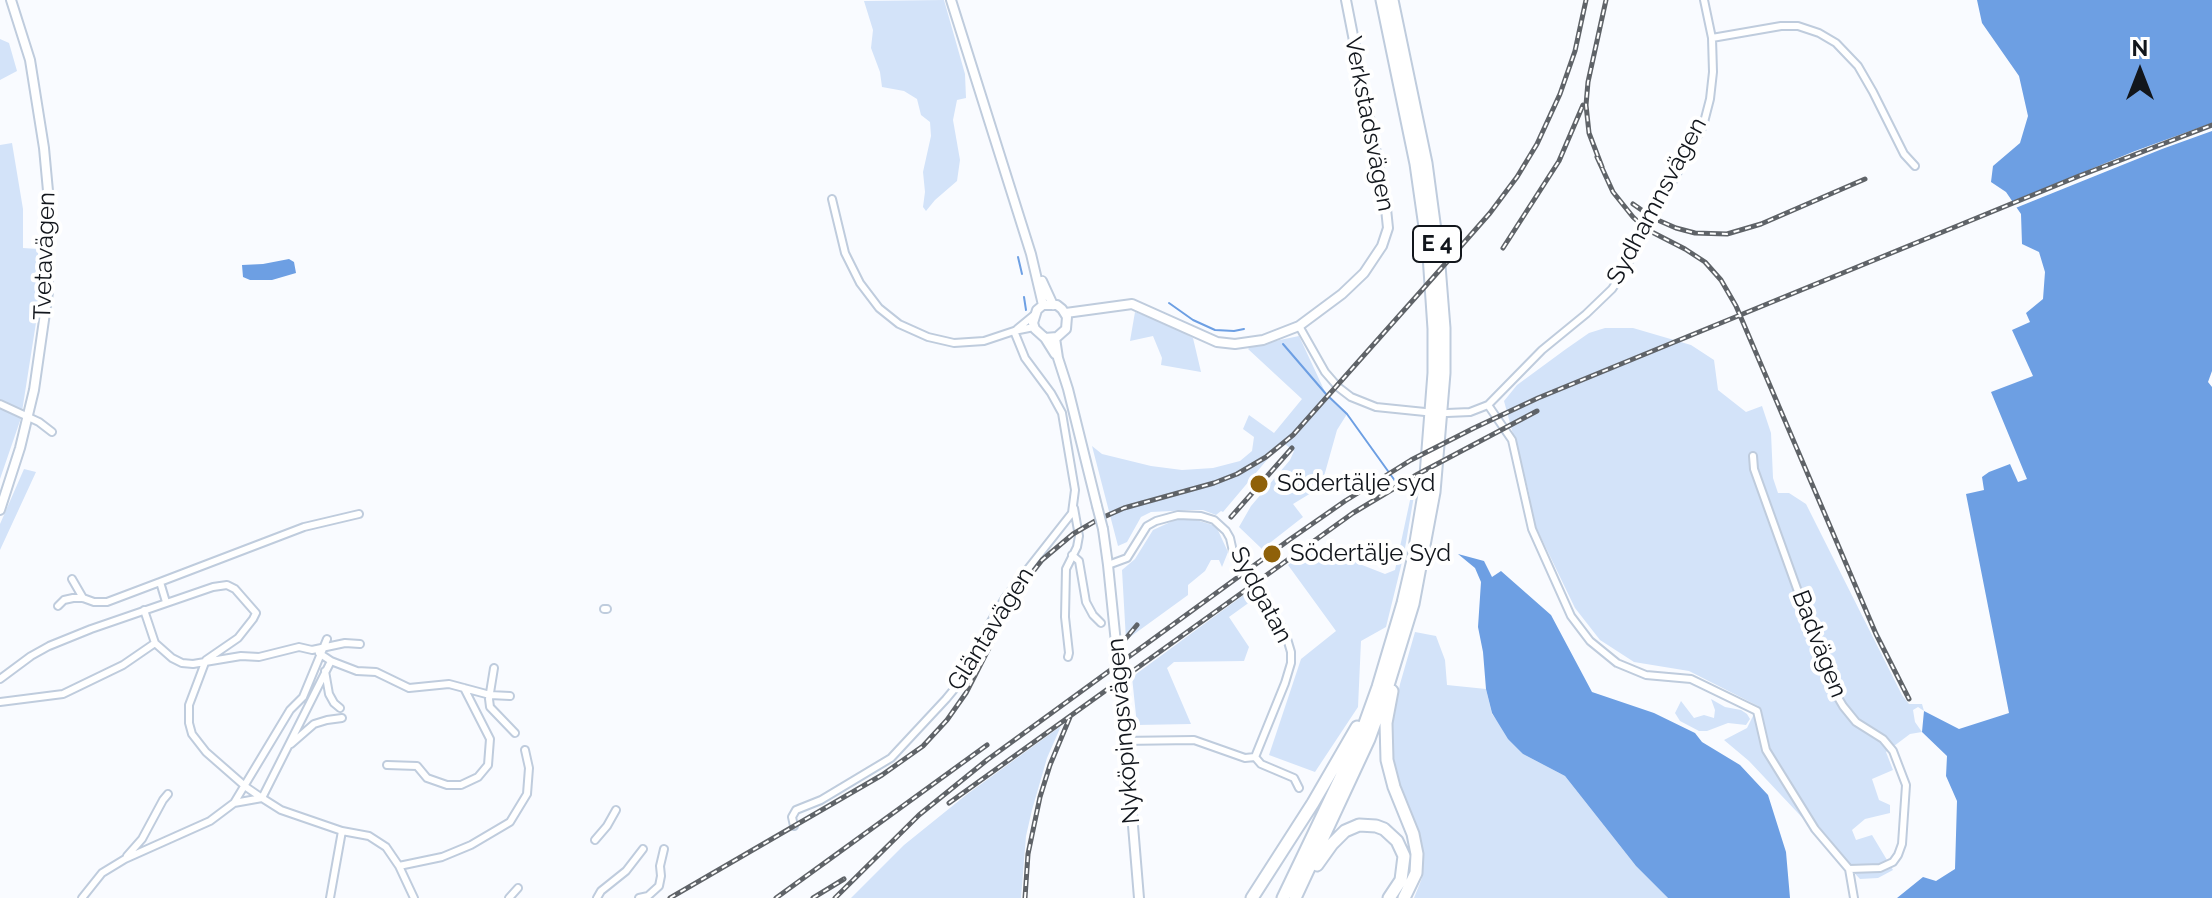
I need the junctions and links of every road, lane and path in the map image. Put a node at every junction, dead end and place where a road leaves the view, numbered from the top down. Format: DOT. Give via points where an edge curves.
graph roads {
  1 [pos="11,0"];
  2 [pos="951,0"];
  3 [pos="1346,0"];
  4 [pos="1382,0"];
  5 [pos="1392,0"];
  6 [pos="1704,0"];
  7 [pos="1712,38"];
  8 [pos="1915,166"];
  9 [pos="832,199"];
  10 [pos="1031,254"];
  11 [pos="1043,305"];
  12 [pos="1053,305"];
  13 [pos="1089,310"];
  14 [pos="1066,313"];
  15 [pos="1034,315"];
  16 [pos="1067,324"];
  17 [pos="1299,326"];
  18 [pos="1034,327"];
  19 [pos="1014,331"];
  20 [pos="1050,338"];
  21 [pos="0,404"];
  22 [pos="1488,405"];
  23 [pos="1425,412"];
  24 [pos="1447,413"];
  25 [pos="27,416"];
  26 [pos="52,432"];
  27 [pos="1753,456"];
  28 [pos="1074,508"];
  29 [pos="0,510"];
  30 [pos="359,514"];
  31 [pos="1072,555"];
  32 [pos="1108,565"];
  33 [pos="72,579"];
  34 [pos="160,582"];
  35 [pos="83,598"];
  36 [pos="166,602"];
  37 [pos="58,606"];
  38 [pos="144,610"];
  39 [pos="1101,623"];
  40 [pos="238,638"];
  41 [pos="327,639"];
  42 [pos="155,643"];
  43 [pos="360,644"];
  44 [pos="323,652"];
  45 [pos="241,656"];
  46 [pos="1068,657"];
  47 [pos="1398,657"];
  48 [pos="206,660"];
  49 [pos="331,661"];
  50 [pos="494,668"];
  51 [pos="325,671"];
  52 [pos="0,679"];
  53 [pos="1378,687"];
  54 [pos="464,688"];
  55 [pos="490,695"];
  56 [pos="510,696"];
  57 [pos="0,702"];
  58 [pos="340,708"];
  59 [pos="342,718"];
  60 [pos="515,733"];
  61 [pos="1124,741"];
  62 [pos="286,749"];
  63 [pos="525,750"];
  64 [pos="1255,757"];
  65 [pos="387,765"];
  66 [pos="246,787"];
  67 [pos="1299,788"];
  68 [pos="168,794"];
  69 [pos="262,798"];
  70 [pos="234,803"];
  71 [pos="616,810"];
  72 [pos="794,826"];
  73 [pos="342,831"];
  74 [pos="595,840"];
  75 [pos="643,849"];
  76 [pos="664,849"];
  77 [pos="125,859"];
  78 [pos="399,866"];
  79 [pos="1849,869"];
  80 [pos="518,888"];
  81 [pos="1296,895"];
  82 [pos="82,898"];
  83 [pos="330,898"];
  84 [pos="414,898"];
  85 [pos="509,898"];
  86 [pos="598,898"];
  87 [pos="639,898"];
  88 [pos="1137,898"];
  89 [pos="1252,898"];
  90 [pos="1283,898"];
  91 [pos="1389,898"];
  92 [pos="1404,898"];
  93 [pos="1854,898"];
  1 -- 25 [label="main road, Tvetavägen" via="30,60 48,191 48,292"];
  2 -- 10 [label="main road"];
  3 -- 17 [label="main road, Verkstadsvägen" via="1388,228 1364,273"];
  4 -- 53 [label="highway, E 4" via="1423,210 1434,358 1418,531"];
  5 -- 47 [label="highway, E 4" via="1426,163 1444,328 1434,492"];
  6 -- 7 [label="street, Sydhamnsvägen"];
  7 -- 8 [label="street" via="1798,26 1836,43 1858,66"];
  7 -- 22 [label="street, Sydhamnsvägen" via="1713,72 1703,126 1622,274"];
  9 -- 19 [label="street" via="845,253 860,283 899,324 954,343"];
  10 -- 11 [label="main road"];
  10 -- 12 [label="main road"];
  11 -- 12 [label="main road"];
  11 -- 15 [label="main road"];
  12 -- 14 [label="main road"];
  13 -- 14 [label="main road, Verkstadsvägen"];
  13 -- 16 [label="main road, Verkstadsvägen"];
  13 -- 17 [label="main road, Verkstadsvägen" via="1132,304 1217,342 1235,344"];
  14 -- 16 [label="main road"];
  15 -- 18 [label="main road"];
  15 -- 19 [label="street"];
  16 -- 20 [label="main road" via="1062,334"];
  17 -- 23 [label="street" via="1325,372 1351,397 1376,407"];
  18 -- 19 [label="street"];
  18 -- 20 [label="main road"];
  19 -- 28 [label="street" via="1025,358 1060,408 1073,472"];
  20 -- 32 [label="main road, Nyköpingsvägen, bridge" via="1068,389"];
  21 -- 25 [label="street"];
  22 -- 24 [label="street"];
  22 -- 79 [label="street" via="1512,440 1532,529 1571,616 1590,641 1617,663 1646,675 1691,679 1757,711 1766,750 1815,829"];
  25 -- 26 [label="street"];
  25 -- 29 [label="main road, Tvetavägen"];
  27 -- 79 [label="street, Badvägen" via="1833,689 1856,722 1893,751 1906,785 1898,855 1880,868"];
  28 -- 31 [label="street" via="1079,536"];
  28 -- 72 [label="street, Gläntavägen" via="1005,598 965,676 914,736 891,758 796,810"];
  30 -- 34 [label="street" via="304,527"];
  31 -- 39 [label="street" via="1079,561 1086,602"];
  31 -- 46 [label="street" via="1066,569"];
  32 -- 61 [label="main road, Nyköpingsvägen"];
  32 -- 64 [label="street, Sydgatan" via="1127,558 1147,526 1166,517 1201,516 1226,531 1234,556 1285,632 1291,652 1285,683"];
  33 -- 35 [label="street"];
  34 -- 35 [label="street" via="107,602"];
  34 -- 36 [label="street"];
  35 -- 37 [label="street"];
  36 -- 38 [label="street"];
  36 -- 40 [label="street" via="213,587 235,589 256,613"];
  38 -- 42 [label="street"];
  38 -- 52 [label="street" via="49,646"];
  40 -- 45 [label="street"];
  40 -- 48 [label="street"];
  41 -- 44 [label="street"];
  42 -- 48 [label="street" via="182,663"];
  42 -- 57 [label="street" via="63,694"];
  43 -- 44 [label="street" via="345,643"];
  44 -- 45 [label="street" via="299,647"];
  44 -- 49 [label="street"];
  44 -- 66 [label="street" via="303,697 290,710"];
  45 -- 48 [label="street"];
  47 -- 81 [label="highway, E 4" via="1369,739"];
  47 -- 92 [label="highway" via="1386,736 1388,768 1417,854 1416,873"];
  48 -- 66 [label="street" via="189,705 192,734"];
  49 -- 51 [label="street"];
  49 -- 54 [label="street" via="376,672 409,688"];
  50 -- 55 [label="street"];
  51 -- 58 [label="street" via="329,694"];
  51 -- 62 [label="street"];
  53 -- 89 [label="highway"];
  53 -- 90 [label="highway, E 4" via="1360,737"];
  54 -- 55 [label="street"];
  54 -- 65 [label="street" via="490,739 488,765 478,777 447,785 427,778 417,766"];
  55 -- 56 [label="street"];
  55 -- 60 [label="street" via="490,707"];
  59 -- 62 [label="street" via="314,724"];
  61 -- 64 [label="street" via="1194,740"];
  61 -- 88 [label="main road, Nyköpingsvägen"];
  62 -- 69 [label="street"];
  63 -- 78 [label="street" via="527,794 510,822 442,857"];
  64 -- 67 [label="street" via="1294,778"];
  66 -- 69 [label="street"];
  66 -- 70 [label="street"];
  68 -- 77 [label="street"];
  69 -- 70 [label="street"];
  69 -- 73 [label="street"];
  70 -- 77 [label="street" via="210,821"];
  71 -- 74 [label="street"];
  73 -- 78 [label="street" via="369,836 386,847"];
  73 -- 83 [label="street"];
  75 -- 86 [label="street"];
  76 -- 87 [label="street" via="659,886"];
  77 -- 82 [label="street" via="102,873"];
  78 -- 84 [label="street"];
  79 -- 93 [label="street"];
  80 -- 85 [label="street"];
  81 -- 91 [label="highway" via="1338,837 1367,825 1391,834 1404,856 1401,880"];
}
